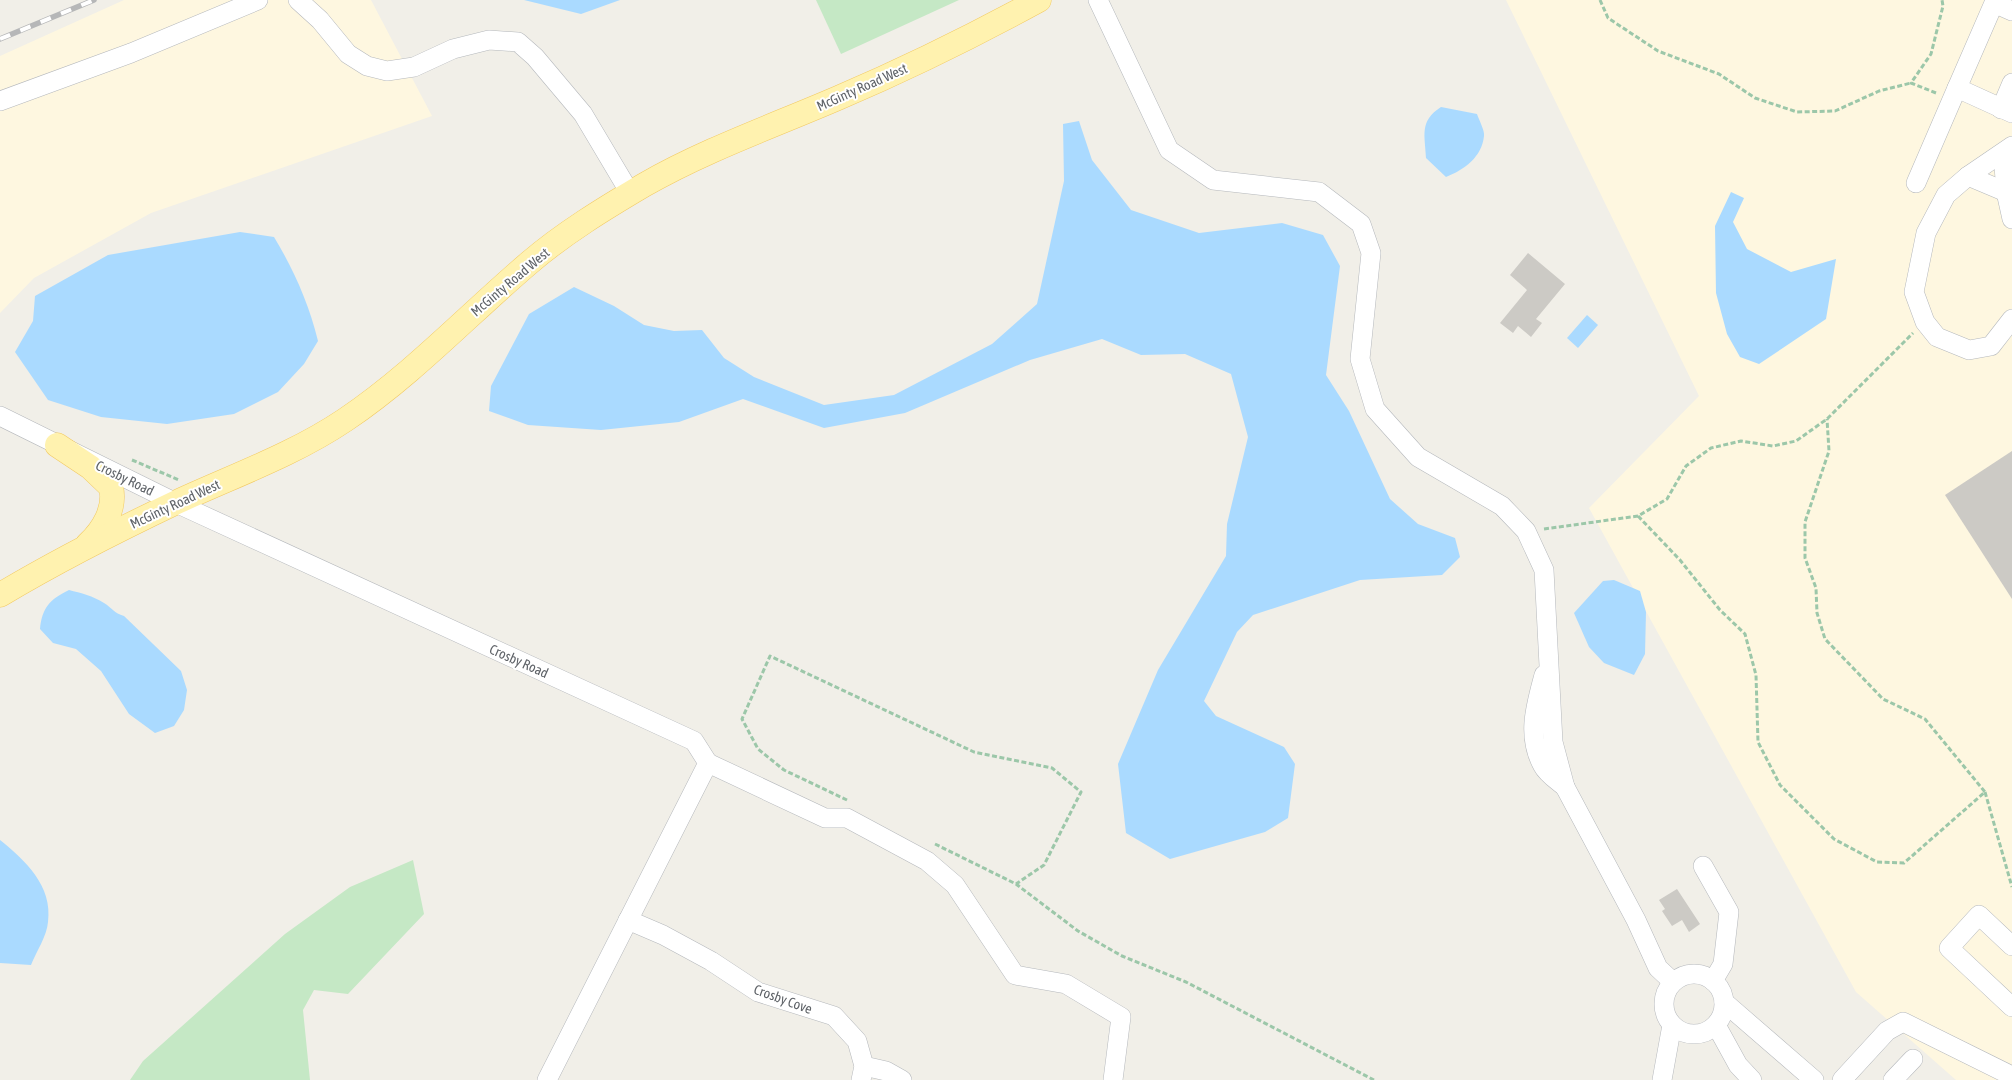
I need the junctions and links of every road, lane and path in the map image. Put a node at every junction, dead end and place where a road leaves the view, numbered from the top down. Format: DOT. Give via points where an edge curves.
graph roads {
  1 [pos="258,0"];
  2 [pos="298,0"];
  3 [pos="1039,0"];
  4 [pos="1098,0"];
  5 [pos="1600,0"];
  6 [pos="2012,11"];
  7 [pos="1910,83"];
  8 [pos="2012,83"];
  9 [pos="1957,88"];
  10 [pos="0,101"];
  11 [pos="2007,111"];
  12 [pos="2008,150"];
  13 [pos="1968,176"];
  14 [pos="1916,183"];
  15 [pos="2006,192"];
  16 [pos="630,194"];
  17 [pos="2012,218"];
  18 [pos="2012,319"];
  19 [pos="1915,330"];
  20 [pos="0,416"];
  21 [pos="1827,419"];
  22 [pos="57,445"];
  23 [pos="176,502"];
  24 [pos="1638,516"];
  25 [pos="1526,531"];
  26 [pos="84,548"];
  27 [pos="0,596"];
  28 [pos="708,763"];
  29 [pos="1985,792"];
  30 [pos="855,805"];
  31 [pos="927,840"];
  32 [pos="1703,866"];
  33 [pos="1016,884"];
  34 [pos="2012,887"];
  35 [pos="628,920"];
  36 [pos="2012,946"];
  37 [pos="1713,981"];
  38 [pos="1673,982"];
  39 [pos="2012,1007"];
  40 [pos="1725,1014"];
  41 [pos="1672,1025"];
  42 [pos="1912,1059"];
  43 [pos="862,1073"];
  44 [pos="2012,1076"];
  45 [pos="547,1080"];
  46 [pos="902,1080"];
  47 [pos="1114,1080"];
  48 [pos="1374,1080"];
  49 [pos="1662,1080"];
  50 [pos="1752,1080"];
  51 [pos="1814,1080"];
  52 [pos="1842,1080"];
  53 [pos="1893,1080"];
  1 -- 10 [label="street" via="110,61"];
  2 -- 16 [label="street" via="320,20 348,54 368,66 387,71 414,67 453,49 489,40 518,42 535,57 583,114"];
  3 -- 16 [label="main road, McGinty Road West" via="974,35 842,96 709,152"];
  4 -- 25 [label="street" via="1169,150 1213,180 1319,192 1361,224 1371,253 1360,359 1375,409 1418,457 1502,506"];
  5 -- 7 [label="path" via="1608,18 1658,51 1719,74 1754,98 1797,112 1835,111 1879,91"];
  6 -- 9 [label="street" via="1994,3"];
  8 -- 11 [label="street"];
  9 -- 11 [label="street"];
  9 -- 14 [label="street"];
  12 -- 13 [label="street"];
  12 -- 15 [label="street"];
  13 -- 15 [label="street"];
  13 -- 18 [label="street" via="1946,196 1926,233 1914,292 1925,322 1937,338 1969,350 1991,346"];
  15 -- 17 [label="street"];
  16 -- 23 [label="main road, McGinty Road West" via="588,219 532,260 387,390 342,422 295,449"];
  19 -- 21 [label="path"];
  20 -- 22 [label="street, Crosby Road"];
  21 -- 24 [label="path" via="1796,441 1773,446 1741,441 1711,448 1686,466 1667,499"];
  21 -- 29 [label="path" via="1829,450 1805,522 1805,558 1816,588 1817,613 1825,640 1883,699 1925,719"];
  22 -- 23 [label="street, Crosby Road"];
  22 -- 26 [label="main road" via="90,467 111,487 109,514 94,539"];
  23 -- 26 [label="main road, McGinty Road West"];
  23 -- 28 [label="street, Crosby Road" via="694,741"];
  24 -- 25 [label="path"];
  24 -- 29 [label="path" via="1745,634 1756,675 1758,742 1780,785 1834,839 1876,862 1904,864"];
  25 -- 38 [label="street" via="1544,570 1553,742 1565,787 1658,968"];
  26 -- 27 [label="main road, McGinty Road West"];
  28 -- 35 [label="street"];
  28 -- 47 [label="street" via="825,818 848,818 927,861 955,885 1015,975 1066,984 1121,1016"];
  29 -- 34 [label="path"];
  30 -- 33 [label="path" via="784,770 758,749 742,718 770,656 974,752 1052,768 1081,792 1044,866"];
  31 -- 33 [label="path"];
  32 -- 37 [label="street" via="1730,912 1723,964"];
  33 -- 48 [label="path" via="1078,931 1122,956 1186,982"];
  35 -- 43 [label="street, Crosby Cove" via="663,934 758,992 834,1016 857,1041"];
  35 -- 45 [label="street"];
  36 -- 39 [label="street" via="1979,915 1949,948"];
  37 -- 38 [label="street" via="1693,974"];
  37 -- 40 [label="street" via="1721,990"];
  38 -- 41 [label="street" via="1663,1003 1665,1015"];
  40 -- 41 [label="street" via="1706,1032 1682,1032"];
  40 -- 50 [label="street" via="1738,1065"];
  40 -- 51 [label="street"];
  41 -- 49 [label="street"];
  42 -- 53 [label="street"];
  43 -- 46 [label="street, Crosby Cove" via="886,1070"];
  44 -- 52 [label="street" via="1903,1022 1887,1031"];
}
